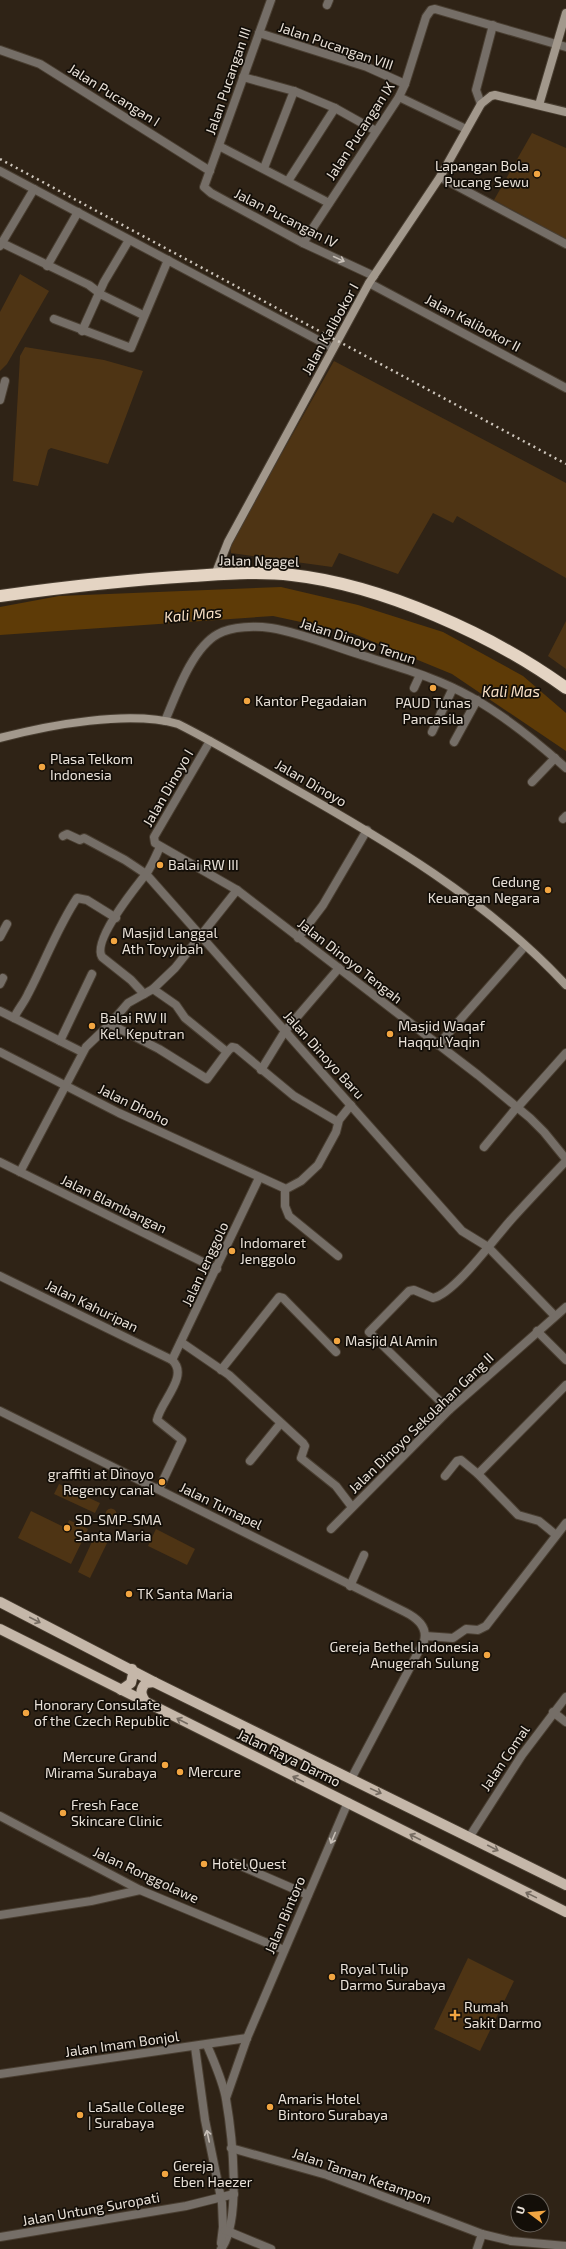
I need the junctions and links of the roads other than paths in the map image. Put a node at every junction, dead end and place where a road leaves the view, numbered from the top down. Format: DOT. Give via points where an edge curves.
graph roads {
  1 [pos="271,0"];
  2 [pos="566,13"];
  3 [pos="493,25"];
  4 [pos="259,33"];
  5 [pos="557,45"];
  6 [pos="566,48"];
  7 [pos="0,50"];
  8 [pos="243,77"];
  9 [pos="405,84"];
  10 [pos="294,91"];
  11 [pos="399,98"];
  12 [pos="481,104"];
  13 [pos="540,105"];
  14 [pos="335,108"];
  15 [pos="566,112"];
  16 [pos="466,129"];
  17 [pos="376,132"];
  18 [pos="219,146"];
  19 [pos="264,168"];
  20 [pos="0,170"];
  21 [pos="210,171"];
  22 [pos="440,176"];
  23 [pos="288,181"];
  24 [pos="34,189"];
  25 [pos="329,203"];
  26 [pos="78,212"];
  27 [pos="129,240"];
  28 [pos="303,243"];
  29 [pos="1,244"];
  30 [pos="566,244"];
  31 [pos="168,260"];
  32 [pos="47,266"];
  33 [pos="372,280"];
  34 [pos="99,293"];
  35 [pos="143,315"];
  36 [pos="54,319"];
  37 [pos="82,331"];
  38 [pos="333,348"];
  39 [pos="5,381"];
  40 [pos="565,386"];
  41 [pos="0,400"];
  42 [pos="215,575"];
  43 [pos="0,596"];
  44 [pos="420,675"];
  45 [pos="414,688"];
  46 [pos="453,688"];
  47 [pos="566,688"];
  48 [pos="477,700"];
  49 [pos="165,721"];
  50 [pos="432,732"];
  51 [pos="0,738"];
  52 [pos="210,741"];
  53 [pos="454,742"];
  54 [pos="555,758"];
  55 [pos="566,768"];
  56 [pos="532,782"];
  57 [pos="367,830"];
  58 [pos="63,836"];
  59 [pos="160,846"];
  60 [pos="146,874"];
  61 [pos="237,890"];
  62 [pos="116,918"];
  63 [pos="7,924"];
  64 [pos="0,937"];
  65 [pos="200,937"];
  66 [pos="298,938"];
  67 [pos="526,946"];
  68 [pos="339,968"];
  69 [pos="92,974"];
  70 [pos="566,985"];
  71 [pos="154,989"];
  72 [pos="144,994"];
  73 [pos="0,1011"];
  74 [pos="14,1018"];
  75 [pos="110,1024"];
  76 [pos="285,1031"];
  77 [pos="60,1041"];
  78 [pos="438,1045"];
  79 [pos="0,1052"];
  80 [pos="82,1052"];
  81 [pos="227,1052"];
  82 [pos="566,1053"];
  83 [pos="261,1070"];
  84 [pos="65,1086"];
  85 [pos="351,1105"];
  86 [pos="517,1108"];
  87 [pos="338,1122"];
  88 [pos="484,1147"];
  89 [pos="566,1160"];
  90 [pos="0,1162"];
  91 [pos="20,1172"];
  92 [pos="259,1178"];
  93 [pos="285,1189"];
  94 [pos="488,1247"];
  95 [pos="338,1256"];
  96 [pos="217,1269"];
  97 [pos="0,1276"];
  98 [pos="566,1307"];
  99 [pos="554,1315"];
  100 [pos="534,1334"];
  101 [pos="181,1342"];
  102 [pos="336,1352"];
  103 [pos="172,1360"];
  104 [pos="566,1360"];
  105 [pos="222,1370"];
  106 [pos="566,1385"];
  107 [pos="449,1410"];
  108 [pos="0,1411"];
  109 [pos="280,1424"];
  110 [pos="250,1461"];
  111 [pos="478,1474"];
  112 [pos="445,1476"];
  113 [pos="159,1489"];
  114 [pos="352,1507"];
  115 [pos="566,1523"];
  116 [pos="331,1529"];
  117 [pos="556,1535"];
  118 [pos="364,1555"];
  119 [pos="350,1586"];
  120 [pos="0,1602"];
  121 [pos="0,1629"];
  122 [pos="425,1634"];
  123 [pos="132,1669"];
  124 [pos="154,1682"];
  125 [pos="122,1690"];
  126 [pos="566,1697"];
  127 [pos="146,1703"];
  128 [pos="553,1712"];
  129 [pos="566,1722"];
  130 [pos="351,1779"];
  131 [pos="348,1802"];
  132 [pos="0,1816"];
  133 [pos="470,1836"];
  134 [pos="234,1863"];
  135 [pos="566,1885"];
  136 [pos="140,1890"];
  137 [pos="308,1896"];
  138 [pos="566,1912"];
  139 [pos="0,1916"];
  140 [pos="284,1950"];
  141 [pos="247,2038"];
  142 [pos="207,2044"];
  143 [pos="195,2047"];
  144 [pos="0,2074"];
  145 [pos="226,2098"];
  146 [pos="231,2148"];
  147 [pos="234,2194"];
  148 [pos="221,2198"];
  149 [pos="226,2231"];
  150 [pos="482,2234"];
  151 [pos="0,2237"];
  152 [pos="566,2246"];
  153 [pos="221,2249"];
  154 [pos="271,2249"];
  155 [pos="477,2249"];
  1 -- 4 [label="street, Jalan Pucangan III"];
  2 -- 5 [label="street"];
  3 -- 5 [label="street"];
  3 -- 9 [label="street, Jalan Pucangan IX" via="431,10 426,18"];
  3 -- 12 [label="street" via="476,90"];
  4 -- 8 [label="street, Jalan Pucangan III"];
  4 -- 9 [label="street, Jalan Pucangan VIII" via="367,67"];
  5 -- 6 [label="street"];
  5 -- 13 [label="street"];
  7 -- 21 [label="street, Jalan Pucangan I" via="40,64"];
  8 -- 10 [label="street"];
  8 -- 18 [label="street, Jalan Pucangan III"];
  9 -- 11 [label="street, Jalan Pucangan IX"];
  10 -- 14 [label="street"];
  10 -- 19 [label="street"];
  11 -- 16 [label="street"];
  11 -- 17 [label="street, Jalan Pucangan IX"];
  12 -- 13 [label="street" via="495,95"];
  12 -- 16 [label="street, Jalan Kalibokor I"];
  13 -- 15 [label="street"];
  14 -- 17 [label="street"];
  14 -- 23 [label="street"];
  16 -- 22 [label="street, Jalan Kalibokor I"];
  17 -- 25 [label="street, Jalan Pucangan IX"];
  18 -- 19 [label="street"];
  18 -- 21 [label="street, Jalan Pucangan III"];
  19 -- 23 [label="street"];
  20 -- 24 [label="street"];
  21 -- 28 [label="street, Jalan Pucangan IV" via="203,184 206,190"];
  22 -- 30 [label="street"];
  22 -- 33 [label="street, Jalan Kalibokor I"];
  23 -- 25 [label="street"];
  24 -- 26 [label="street"];
  24 -- 29 [label="street"];
  25 -- 28 [label="street, Jalan Pucangan IX"];
  26 -- 27 [label="street"];
  26 -- 32 [label="street"];
  27 -- 31 [label="street"];
  27 -- 34 [label="street"];
  28 -- 33 [label="street, Jalan Pucangan IV, one-way"];
  29 -- 32 [label="street"];
  31 -- 35 [label="street"];
  31 -- 38 [label="street"];
  32 -- 34 [label="street" via="89,285"];
  33 -- 38 [label="street, Jalan Kalibokor I"];
  33 -- 40 [label="street, Jalan Kalibokor II"];
  34 -- 35 [label="street"];
  34 -- 37 [label="street"];
  35 -- 37 [label="street" via="131,348"];
  36 -- 37 [label="street"];
  38 -- 42 [label="street, Jalan Kalibokor I" via="231,535"];
  39 -- 41 [label="street"];
  42 -- 43 [label="highway, Jalan Ngagel" via="93,583"];
  42 -- 47 [label="highway, Jalan Ngagel" via="266,574 306,577 396,601 477,634 525,660"];
  44 -- 45 [label="street"];
  44 -- 46 [label="street, Jalan Dinoyo Tenun"];
  44 -- 49 [label="street, Jalan Dinoyo Tenun" via="285,631 261,627 238,629 218,634 204,645 194,659"];
  46 -- 48 [label="street, Jalan Dinoyo Tenun"];
  46 -- 50 [label="street"];
  48 -- 53 [label="street"];
  48 -- 54 [label="street, Jalan Dinoyo Tenun"];
  49 -- 51 [label="street, Jalan Dinoyo" via="125,719 84,722"];
  49 -- 52 [label="street, Jalan Dinoyo" via="178,724"];
  52 -- 57 [label="street, Jalan Dinoyo"];
  52 -- 59 [label="street, Jalan Dinoyo I" via="154,837 154,841"];
  54 -- 55 [label="street, Jalan Dinoyo Tenun"];
  54 -- 56 [label="street"];
  57 -- 66 [label="street" via="323,905"];
  57 -- 67 [label="street, Jalan Dinoyo" via="436,874 496,919"];
  58 -- 60 [label="street, Jalan Dinoyo Baru" via="67,834 80,840 84,838"];
  59 -- 60 [label="street"];
  59 -- 61 [label="street, Jalan Dinoyo Tengah"];
  60 -- 62 [label="street" via="133,889"];
  60 -- 65 [label="street, Jalan Dinoyo Baru"];
  61 -- 65 [label="street"];
  61 -- 66 [label="street, Jalan Dinoyo Tengah"];
  62 -- 72 [label="street" via="101,942 101,956 132,980"];
  62 -- 74 [label="street" via="87,900 77,898"];
  63 -- 64 [label="street"];
  65 -- 71 [label="street"];
  65 -- 76 [label="street, Jalan Dinoyo Baru"];
  66 -- 68 [label="street, Jalan Dinoyo Tengah"];
  67 -- 70 [label="street, Jalan Dinoyo"];
  67 -- 78 [label="street"];
  68 -- 76 [label="street"];
  68 -- 78 [label="street, Jalan Dinoyo Tengah"];
  69 -- 77 [label="street"];
  71 -- 72 [label="street"];
  71 -- 81 [label="street" via="176,1005 185,1018"];
  72 -- 75 [label="street" via="128,1003"];
  73 -- 74 [label="street"];
  74 -- 77 [label="street"];
  75 -- 80 [label="street"];
  75 -- 81 [label="street" via="159,1049 207,1079"];
  76 -- 83 [label="street"];
  76 -- 85 [label="street, Jalan Dinoyo Baru"];
  77 -- 80 [label="street"];
  78 -- 86 [label="street, Jalan Dinoyo Tengah"];
  79 -- 84 [label="street, Jalan Dhoho"];
  80 -- 84 [label="street"];
  81 -- 83 [label="street" via="232,1047 236,1048"];
  82 -- 86 [label="street"];
  83 -- 87 [label="street" via="294,1096"];
  84 -- 91 [label="street"];
  84 -- 92 [label="street, Jalan Dhoho"];
  85 -- 87 [label="street"];
  85 -- 94 [label="street, Jalan Dinoyo Baru" via="462,1231"];
  86 -- 88 [label="street"];
  86 -- 89 [label="street, Jalan Dinoyo Tengah" via="544,1132"];
  87 -- 93 [label="street" via="334,1136 318,1165 301,1181"];
  89 -- 94 [label="street"];
  90 -- 91 [label="street, Jalan Blambangan"];
  91 -- 96 [label="street, Jalan Blambangan"];
  92 -- 93 [label="street, Jalan Dhoho"];
  92 -- 96 [label="street, Jalan Jenggolo"];
  93 -- 95 [label="street" via="285,1206 289,1216"];
  94 -- 99 [label="street, Jalan Dinoyo Baru"];
  94 -- 107 [label="street" via="461,1277 439,1296 433,1298 414,1290 409,1291 370,1331 370,1334"];
  96 -- 101 [label="street, Jalan Jenggolo"];
  97 -- 103 [label="street, Jalan Kahuripan"];
  98 -- 99 [label="street, Jalan Dinoyo Sekolahan Gang II"];
  99 -- 100 [label="street, Jalan Dinoyo Sekolahan Gang II"];
  100 -- 104 [label="street"];
  100 -- 107 [label="street, Jalan Dinoyo Sekolahan Gang II"];
  101 -- 103 [label="street, Jalan Jenggolo"];
  101 -- 105 [label="street"];
  102 -- 105 [label="street" via="307,1321 279,1297"];
  103 -- 113 [label="street" via="179,1368 157,1420 182,1440"];
  105 -- 109 [label="street"];
  106 -- 111 [label="street"];
  107 -- 114 [label="street, Jalan Dinoyo Sekolahan Gang II"];
  108 -- 113 [label="street, Jalan Tumapel"];
  109 -- 110 [label="street"];
  109 -- 114 [label="street" via="305,1446 301,1458 336,1486"];
  111 -- 112 [label="street" via="459,1460"];
  111 -- 117 [label="street" via="518,1515 542,1523"];
  113 -- 119 [label="street, Jalan Tumapel"];
  114 -- 116 [label="street, Jalan Dinoyo Sekolahan Gang II"];
  115 -- 117 [label="street"];
  117 -- 122 [label="street" via="486,1626 478,1630 466,1629 453,1638"];
  118 -- 119 [label="street"];
  119 -- 122 [label="street, Jalan Tumapel" via="410,1614 419,1621"];
  120 -- 123 [label="main road, Jalan Raya Darmo, one-way"];
  121 -- 125 [label="main road, Jalan Raya Darmo"];
  122 -- 130 [label="street"];
  123 -- 124 [label="main road, Jalan Raya Darmo"];
  123 -- 125 [label="main road" via="131,1683"];
  124 -- 127 [label="main road" via="145,1683 141,1690"];
  124 -- 130 [label="main road, Jalan Raya Darmo"];
  125 -- 127 [label="main road, Jalan Raya Darmo"];
  126 -- 128 [label="street, Jalan Comal"];
  131 -- 127 [label="main road, Jalan Raya Darmo, one-way"];
  128 -- 129 [label="street"];
  128 -- 133 [label="street, Jalan Comal"];
  130 -- 133 [label="main road, Jalan Raya Darmo, one-way"];
  131 -- 137 [label="street, Jalan Bintoro, one-way"];
  138 -- 131 [label="main road, Jalan Raya Darmo, one-way"];
  132 -- 136 [label="street, Jalan Ronggolawe"];
  133 -- 135 [label="main road, Jalan Raya Darmo, one-way"];
  134 -- 137 [label="street"];
  136 -- 139 [label="street"];
  136 -- 140 [label="street, Jalan Ronggolawe"];
  137 -- 140 [label="street, Jalan Bintoro"];
  140 -- 141 [label="street, Jalan Bintoro"];
  141 -- 142 [label="street, Jalan Imam Bonjol"];
  141 -- 145 [label="street, Jalan Bintoro"];
  142 -- 143 [label="street, Jalan Imam Bonjol"];
  142 -- 145 [label="street"];
  143 -- 144 [label="street, Jalan Imam Bonjol"];
  148 -- 143 [label="street, one-way" via="205,2120"];
  145 -- 146 [label="street"];
  146 -- 147 [label="street"];
  146 -- 150 [label="street, Jalan Taman Ketampon" via="328,2175"];
  147 -- 148 [label="street, Jalan Untung Suropati"];
  147 -- 149 [label="street"];
  148 -- 149 [label="street"];
  148 -- 151 [label="street, Jalan Untung Suropati" via="127,2217"];
  149 -- 153 [label="street"];
  149 -- 154 [label="street"];
  150 -- 152 [label="street, Jalan Taman Ketampon" via="511,2241"];
  150 -- 155 [label="street"];
}
